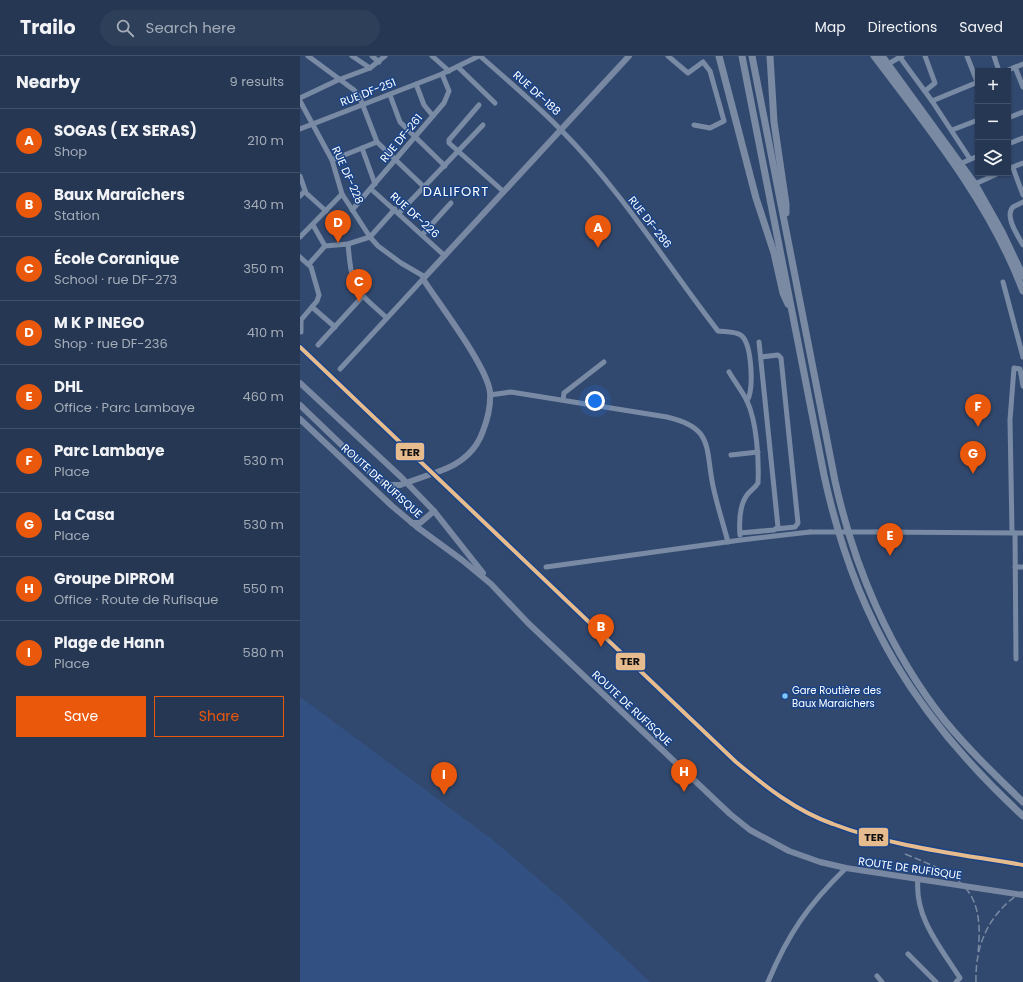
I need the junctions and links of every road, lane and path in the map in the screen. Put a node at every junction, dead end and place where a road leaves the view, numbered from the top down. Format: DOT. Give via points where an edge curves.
graph roads {
  1 [pos="308,56"];
  2 [pos="352,56"];
  3 [pos="372,56"];
  4 [pos="385,56"];
  5 [pos="432,56"];
  6 [pos="479,56"];
  7 [pos="629,56"];
  8 [pos="668,56"];
  9 [pos="719,56"];
  10 [pos="742,56"];
  11 [pos="752,56"];
  12 [pos="770,56"];
  13 [pos="900,56"];
  14 [pos="925,56"];
  15 [pos="967,56"];
  16 [pos="994,56"];
  17 [pos="878,57"];
  18 [pos="487,58"];
  19 [pos="379,62"];
  20 [pos="888,64"];
  21 [pos="1023,64"];
  22 [pos="458,67"];
  23 [pos="1015,67"];
  24 [pos="370,68"];
  25 [pos="998,68"];
  26 [pos="1011,69"];
  27 [pos="450,71"];
  28 [pos="442,74"];
  29 [pos="975,76"];
  30 [pos="338,80"];
  31 [pos="416,84"];
  32 [pos="975,84"];
  33 [pos="1023,86"];
  34 [pos="925,91"];
  35 [pos="390,95"];
  36 [pos="300,99"];
  37 [pos="932,101"];
  38 [pos="495,103"];
  39 [pos="362,105"];
  40 [pos="480,106"];
  41 [pos="1023,112"];
  42 [pos="433,116"];
  43 [pos="1011,117"];
  44 [pos="975,121"];
  45 [pos="312,124"];
  46 [pos="484,125"];
  47 [pos="694,125"];
  48 [pos="300,129"];
  49 [pos="561,130"];
  50 [pos="952,130"];
  51 [pos="415,137"];
  52 [pos="1023,138"];
  53 [pos="377,142"];
  54 [pos="1011,143"];
  55 [pos="362,148"];
  56 [pos="459,151"];
  57 [pos="975,157"];
  58 [pos="970,159"];
  59 [pos="332,160"];
  60 [pos="396,160"];
  61 [pos="962,163"];
  62 [pos="1023,163"];
  63 [pos="445,166"];
  64 [pos="1011,168"];
  65 [pos="1011,170"];
  66 [pos="300,176"];
  67 [pos="993,176"];
  68 [pos="375,184"];
  69 [pos="975,184"];
  70 [pos="424,187"];
  71 [pos="371,189"];
  72 [pos="305,191"];
  73 [pos="504,192"];
  74 [pos="342,194"];
  75 [pos="1023,195"];
  76 [pos="300,196"];
  77 [pos="1023,202"];
  78 [pos="451,203"];
  79 [pos="352,210"];
  80 [pos="326,211"];
  81 [pos="397,211"];
  82 [pos="784,219"];
  83 [pos="312,225"];
  84 [pos="422,235"];
  85 [pos="300,237"];
  86 [pos="370,237"];
  87 [pos="348,244"];
  88 [pos="1023,245"];
  89 [pos="325,246"];
  90 [pos="445,256"];
  91 [pos="300,257"];
  92 [pos="309,264"];
  93 [pos="1023,276"];
  94 [pos="424,278"];
  95 [pos="1003,282"];
  96 [pos="1023,291"];
  97 [pos="363,296"];
  98 [pos="312,307"];
  99 [pos="791,309"];
  100 [pos="387,318"];
  101 [pos="335,327"];
  102 [pos="302,332"];
  103 [pos="759,342"];
  104 [pos="318,345"];
  105 [pos="761,357"];
  106 [pos="1023,357"];
  107 [pos="604,362"];
  108 [pos="340,369"];
  109 [pos="1022,370"];
  110 [pos="729,372"];
  111 [pos="300,383"];
  112 [pos="1023,386"];
  113 [pos="490,395"];
  114 [pos="563,400"];
  115 [pos="747,401"];
  116 [pos="300,404"];
  117 [pos="300,419"];
  118 [pos="758,452"];
  119 [pos="731,454"];
  120 [pos="434,511"];
  121 [pos="412,523"];
  122 [pos="776,529"];
  123 [pos="740,533"];
  124 [pos="1014,533"];
  125 [pos="1023,533"];
  126 [pos="741,540"];
  127 [pos="728,542"];
  128 [pos="546,567"];
  129 [pos="1015,567"];
  130 [pos="1023,567"];
  131 [pos="491,584"];
  132 [pos="1016,659"];
  133 [pos="1023,802"];
  134 [pos="1023,816"];
  135 [pos="846,868"];
  136 [pos="918,879"];
  137 [pos="1023,895"];
  138 [pos="908,954"];
  139 [pos="877,976"];
  140 [pos="768,982"];
  141 [pos="882,982"];
  142 [pos="936,982"];
  143 [pos="956,982"];
  1 -- 30 [label="street"];
  2 -- 24 [label="street"];
  3 -- 19 [label="street"];
  4 -- 19 [label="street"];
  5 -- 27 [label="street"];
  6 -- 18 [label="street, RUE DF-188"];
  6 -- 22 [label="street, RUE DF-251"];
  7 -- 49 [label="main road"];
  8 -- 47 [label="street" via="688,73 703,62 710,71 724,121 710,128"];
  9 -- 99 [label="highway" via="783,293"];
  10 -- 99 [label="highway"];
  11 -- 82 [label="highway"];
  12 -- 82 [label="highway" via="774,122 786,204"];
  13 -- 20 [label="street"];
  13 -- 34 [label="street"];
  14 -- 34 [label="street" via="935,81"];
  15 -- 29 [label="street"];
  16 -- 25 [label="street"];
  17 -- 20 [label="highway"];
  17 -- 96 [label="highway" via="968,185 1003,248"];
  18 -- 49 [label="street, RUE DF-188"];
  19 -- 24 [label="street"];
  20 -- 61 [label="highway"];
  21 -- 23 [label="street"];
  22 -- 27 [label="street, RUE DF-251"];
  22 -- 38 [label="street"];
  23 -- 26 [label="street"];
  23 -- 33 [label="street"];
  24 -- 30 [label="street"];
  27 -- 28 [label="street, RUE DF-251"];
  28 -- 31 [label="street, RUE DF-251"];
  28 -- 42 [label="street, RUE DF-261" via="449,95"];
  30 -- 36 [label="street"];
  30 -- 39 [label="street" via="345,82 354,90"];
  31 -- 35 [label="street, RUE DF-251"];
  31 -- 42 [label="street" via="424,105"];
  32 -- 37 [label="street"];
  34 -- 37 [label="street"];
  35 -- 39 [label="street, RUE DF-251"];
  35 -- 51 [label="street" via="400,122"];
  36 -- 45 [label="street, RUE DF-228"];
  37 -- 50 [label="street"];
  39 -- 45 [label="street, RUE DF-251"];
  39 -- 53 [label="street"];
  40 -- 56 [label="street" via="449,140"];
  41 -- 43 [label="street"];
  42 -- 51 [label="street, RUE DF-261"];
  44 -- 50 [label="street"];
  45 -- 48 [label="street, RUE DF-251"];
  45 -- 59 [label="street, RUE DF-228"];
  46 -- 56 [label="street"];
  49 -- 73 [label="main road"];
  49 -- 115 [label="street, RUE DF-286" via="616,194 718,331 739,334 744,339 751,390"];
  50 -- 58 [label="street"];
  51 -- 60 [label="street, RUE DF-261"];
  51 -- 63 [label="street"];
  52 -- 54 [label="street"];
  53 -- 55 [label="street"];
  53 -- 60 [label="street"];
  55 -- 59 [label="street"];
  55 -- 68 [label="street"];
  56 -- 63 [label="street"];
  56 -- 73 [label="street"];
  57 -- 58 [label="street"];
  58 -- 61 [label="street"];
  59 -- 74 [label="street, RUE DF-228"];
  60 -- 68 [label="street, RUE DF-261"];
  60 -- 70 [label="street"];
  61 -- 69 [label="highway"];
  62 -- 64 [label="street"];
  63 -- 70 [label="street"];
  65 -- 75 [label="street"];
  66 -- 72 [label="street"];
  67 -- 69 [label="street"];
  68 -- 71 [label="street, RUE DF-261"];
  69 -- 93 [label="highway"];
  70 -- 81 [label="street"];
  71 -- 79 [label="street, RUE DF-261"];
  71 -- 81 [label="street, RUE DF-226"];
  72 -- 76 [label="street"];
  72 -- 80 [label="street"];
  73 -- 90 [label="main road"];
  74 -- 79 [label="street, RUE DF-228"];
  74 -- 80 [label="street"];
  77 -- 88 [label="street" via="1013,207 1010,212 1012,223"];
  78 -- 84 [label="street"];
  79 -- 86 [label="street, RUE DF-228"];
  80 -- 83 [label="street"];
  81 -- 84 [label="street, RUE DF-226"];
  81 -- 86 [label="street"];
  82 -- 133 [label="highway" via="840,504 869,591 898,648 929,699 970,749"];
  83 -- 85 [label="street"];
  83 -- 89 [label="street"];
  84 -- 90 [label="street, RUE DF-226"];
  86 -- 87 [label="street"];
  86 -- 94 [label="street, RUE DF-228" via="378,246"];
  87 -- 89 [label="street"];
  87 -- 97 [label="street" via="352,280"];
  89 -- 92 [label="street"];
  90 -- 94 [label="main road"];
  91 -- 92 [label="street"];
  92 -- 98 [label="street" via="319,295"];
  94 -- 100 [label="street"];
  94 -- 113 [label="main road" via="481,367 488,382"];
  95 -- 106 [label="street"];
  97 -- 100 [label="street"];
  97 -- 101 [label="street"];
  98 -- 101 [label="street"];
  98 -- 102 [label="street" via="302,320"];
  99 -- 134 [label="highway" via="836,527 867,611 896,665 926,711 976,771"];
  100 -- 108 [label="street"];
  101 -- 104 [label="street"];
  103 -- 105 [label="street"];
  105 -- 122 [label="street"];
  105 -- 122 [label="street" via="778,355 781,358 798,523 795,527"];
  107 -- 114 [label="street" via="564,393"];
  109 -- 112 [label="street"];
  109 -- 124 [label="street" via="1013,369 1010,420"];
  110 -- 115 [label="street"];
  111 -- 120 [label="main road, ROUTE DE RUFISQUE"];
  113 -- 114 [label="street" via="511,392"];
  113 -- 116 [label="main road, bridge" via="489,411 480,439 460,462 400,485 389,485 378,479"];
  114 -- 127 [label="street" via="674,418 691,424 699,431 708,447 712,485"];
  115 -- 118 [label="street"];
  117 -- 121 [label="main road, ROUTE DE RUFISQUE" via="381,497"];
  118 -- 119 [label="street"];
  118 -- 123 [label="street" via="758,483 742,505"];
  120 -- 121 [label="main road" via="420,523"];
  120 -- 131 [label="main road, ROUTE DE RUFISQUE"];
  121 -- 131 [label="main road, ROUTE DE RUFISQUE"];
  122 -- 123 [label="street"];
  123 -- 126 [label="street"];
  124 -- 125 [label="street"];
  124 -- 126 [label="street, bridge" via="810,532"];
  124 -- 129 [label="street"];
  126 -- 127 [label="street"];
  127 -- 128 [label="street"];
  129 -- 130 [label="street"];
  129 -- 132 [label="street"];
  131 -- 135 [label="main road, ROUTE DE RUFISQUE" via="528,623 740,822 789,851"];
  135 -- 136 [label="main road, ROUTE DE RUFISQUE"];
  135 -- 140 [label="street" via="805,912 789,936"];
  136 -- 137 [label="main road, ROUTE DE RUFISQUE"];
  136 -- 143 [label="street" via="919,904 924,920 960,978"];
  138 -- 142 [label="street"];
  139 -- 141 [label="street"];
}
